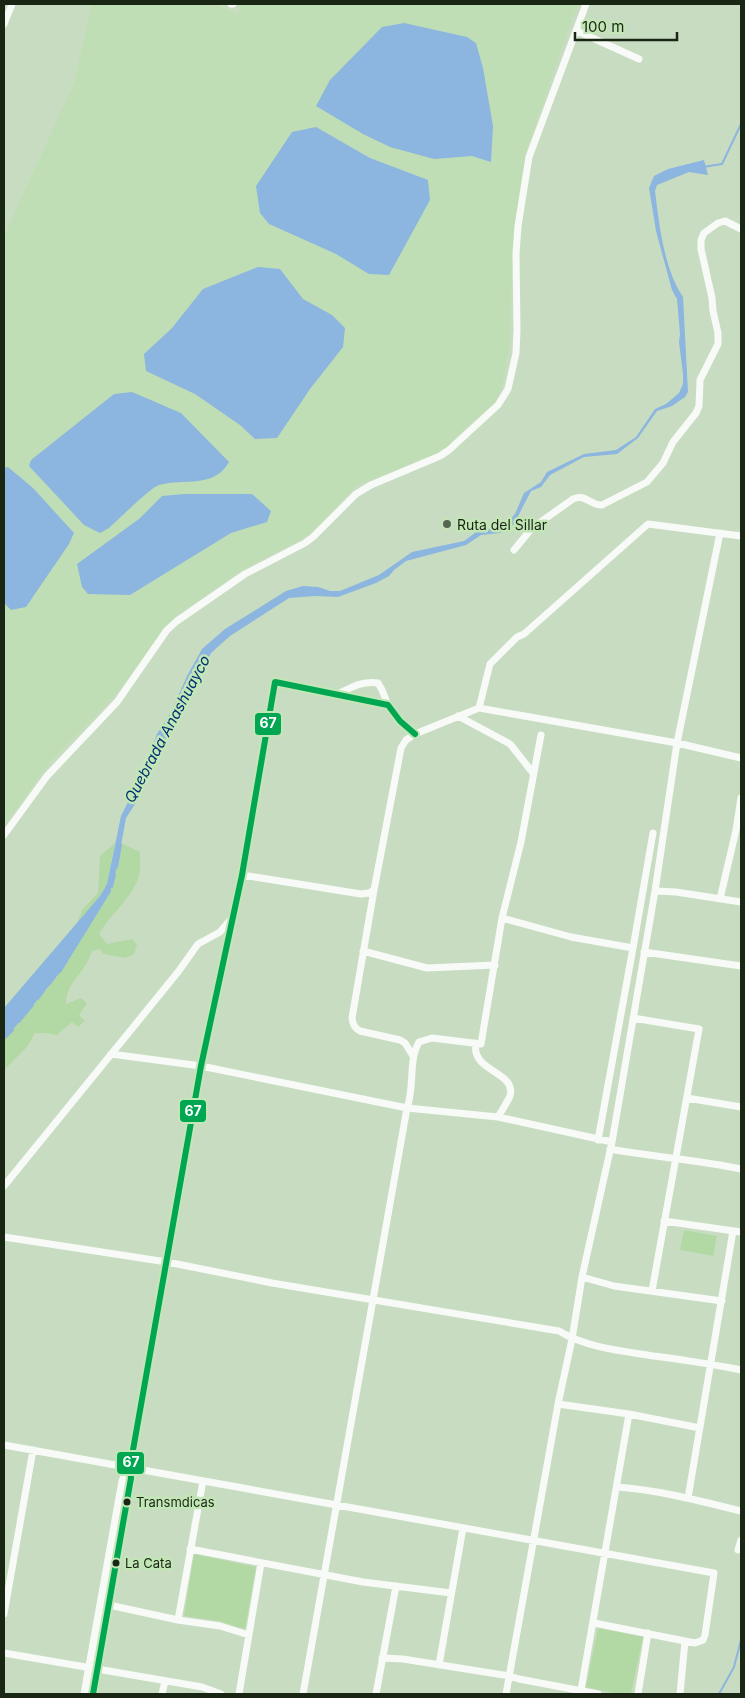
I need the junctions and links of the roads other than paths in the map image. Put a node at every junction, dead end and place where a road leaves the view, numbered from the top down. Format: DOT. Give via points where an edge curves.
graph roads {
  1 [pos="12,4"];
  2 [pos="586,4"];
  3 [pos="4,24"];
  4 [pos="576,31"];
  5 [pos="639,59"];
  6 [pos="741,229"];
  7 [pos="720,533"];
  8 [pos="741,536"];
  9 [pos="514,550"];
  10 [pos="335,695"];
  11 [pos="388,705"];
  12 [pos="479,708"];
  13 [pos="458,716"];
  14 [pos="415,734"];
  15 [pos="541,735"];
  16 [pos="677,743"];
  17 [pos="741,758"];
  18 [pos="533,773"];
  19 [pos="741,798"];
  20 [pos="739,830"];
  21 [pos="653,833"];
  22 [pos="4,835"];
  23 [pos="242,875"];
  24 [pos="374,890"];
  25 [pos="655,891"];
  26 [pos="720,899"];
  27 [pos="741,902"];
  28 [pos="233,917"];
  29 [pos="502,918"];
  30 [pos="633,948"];
  31 [pos="362,951"];
  32 [pos="644,952"];
  33 [pos="495,965"];
  34 [pos="741,966"];
  35 [pos="633,1018"];
  36 [pos="475,1043"];
  37 [pos="111,1054"];
  38 [pos="413,1056"];
  39 [pos="201,1066"];
  40 [pos="687,1098"];
  41 [pos="741,1106"];
  42 [pos="407,1108"];
  43 [pos="498,1117"];
  44 [pos="598,1140"];
  45 [pos="611,1145"];
  46 [pos="676,1160"];
  47 [pos="741,1169"];
  48 [pos="4,1186"];
  49 [pos="664,1221"];
  50 [pos="733,1230"];
  51 [pos="741,1232"];
  52 [pos="4,1237"];
  53 [pos="167,1262"];
  54 [pos="582,1277"];
  55 [pos="652,1291"];
  56 [pos="374,1300"];
  57 [pos="722,1301"];
  58 [pos="572,1339"];
  59 [pos="709,1363"];
  60 [pos="741,1370"];
  61 [pos="558,1404"];
  62 [pos="629,1414"];
  63 [pos="700,1428"];
  64 [pos="4,1445"];
  65 [pos="33,1450"];
  66 [pos="130,1467"];
  67 [pos="203,1481"];
  68 [pos="617,1487"];
  69 [pos="688,1498"];
  70 [pos="337,1505"];
  71 [pos="741,1511"];
  72 [pos="463,1528"];
  73 [pos="534,1540"];
  74 [pos="741,1540"];
  75 [pos="190,1549"];
  76 [pos="738,1550"];
  77 [pos="605,1554"];
  78 [pos="262,1563"];
  79 [pos="324,1575"];
  80 [pos="396,1586"];
  81 [pos="451,1593"];
  82 [pos="109,1604"];
  83 [pos="4,1614"];
  84 [pos="178,1620"];
  85 [pos="594,1623"];
  86 [pos="648,1633"];
  87 [pos="249,1635"];
  88 [pos="685,1641"];
  89 [pos="4,1652"];
  90 [pos="382,1658"];
  91 [pos="439,1666"];
  92 [pos="94,1668"];
  93 [pos="510,1676"];
  94 [pos="164,1681"];
  95 [pos="581,1690"];
  96 [pos="85,1694"];
  97 [pos="93,1694"];
  98 [pos="162,1694"];
  99 [pos="222,1694"];
  100 [pos="239,1694"];
  101 [pos="303,1694"];
  102 [pos="376,1694"];
  103 [pos="506,1694"];
  104 [pos="598,1694"];
  105 [pos="638,1694"];
  106 [pos="680,1694"];
  1 -- 3 [label="street"];
  2 -- 4 [label="street"];
  4 -- 5 [label="street"];
  4 -- 22 [label="street" via="529,157 516,254 516,353 504,398 440,456 356,494 305,543 245,574 177,621 167,630 117,702 46,776"];
  6 -- 9 [label="street" via="726,221 704,233 701,240 718,344 700,380 696,413 673,442 663,463 647,482 602,505 596,506 578,496 532,528"];
  7 -- 8 [label="street"];
  7 -- 12 [label="street" via="648,524 490,664"];
  7 -- 16 [label="street"];
  10 -- 11 [label="street"];
  10 -- 11 [label="street" via="354,686 378,683"];
  10 -- 23 [label="street" via="275,682"];
  11 -- 14 [label="street"];
  12 -- 13 [label="street"];
  12 -- 16 [label="street"];
  13 -- 14 [label="street"];
  13 -- 18 [label="street" via="510,744"];
  14 -- 24 [label="street" via="401,748"];
  15 -- 18 [label="street"];
  16 -- 17 [label="street"];
  16 -- 25 [label="street"];
  18 -- 29 [label="street" via="521,842"];
  19 -- 20 [label="street"];
  20 -- 26 [label="street"];
  21 -- 30 [label="street"];
  23 -- 24 [label="street" via="361,894"];
  23 -- 28 [label="street"];
  24 -- 31 [label="street"];
  25 -- 26 [label="street"];
  25 -- 32 [label="street"];
  26 -- 27 [label="street"];
  28 -- 37 [label="street" via="220,932 198,944"];
  28 -- 39 [label="street"];
  29 -- 30 [label="street" via="571,937"];
  29 -- 33 [label="street"];
  30 -- 44 [label="street"];
  31 -- 33 [label="street" via="428,968"];
  31 -- 38 [label="street" via="353,1024 360,1031 400,1040"];
  32 -- 34 [label="street"];
  32 -- 35 [label="street"];
  33 -- 36 [label="street" via="481,1044"];
  35 -- 40 [label="street" via="699,1029"];
  35 -- 45 [label="street"];
  36 -- 38 [label="street" via="432,1038 419,1042"];
  36 -- 43 [label="street" via="483,1064 504,1078 510,1089"];
  37 -- 39 [label="street"];
  37 -- 48 [label="street"];
  38 -- 42 [label="street" via="412,1089"];
  39 -- 42 [label="street"];
  39 -- 53 [label="street"];
  40 -- 41 [label="street"];
  40 -- 46 [label="street"];
  42 -- 43 [label="street"];
  42 -- 56 [label="street"];
  43 -- 44 [label="street"];
  44 -- 45 [label="street"];
  45 -- 46 [label="street"];
  45 -- 54 [label="street"];
  46 -- 47 [label="street"];
  46 -- 49 [label="street"];
  49 -- 50 [label="street"];
  49 -- 55 [label="street"];
  50 -- 51 [label="street"];
  50 -- 57 [label="street"];
  52 -- 53 [label="street"];
  53 -- 56 [label="street"];
  53 -- 66 [label="street"];
  54 -- 55 [label="street" via="614,1286"];
  54 -- 58 [label="street"];
  55 -- 57 [label="street"];
  56 -- 58 [label="street" via="559,1331"];
  56 -- 70 [label="street"];
  57 -- 59 [label="street"];
  58 -- 59 [label="street" via="612,1350"];
  58 -- 61 [label="street"];
  59 -- 60 [label="street"];
  59 -- 63 [label="street"];
  61 -- 62 [label="street"];
  61 -- 73 [label="street"];
  62 -- 63 [label="street"];
  62 -- 68 [label="street"];
  63 -- 69 [label="street"];
  64 -- 65 [label="street"];
  65 -- 66 [label="street"];
  65 -- 83 [label="street"];
  66 -- 67 [label="street"];
  66 -- 82 [label="main road" via="131,1478"];
  66 -- 92 [label="main road" via="123,1480"];
  67 -- 70 [label="street"];
  67 -- 75 [label="street"];
  68 -- 69 [label="street"];
  68 -- 77 [label="street"];
  69 -- 71 [label="street"];
  70 -- 72 [label="street"];
  70 -- 79 [label="street"];
  72 -- 73 [label="street"];
  72 -- 81 [label="street"];
  73 -- 77 [label="street"];
  73 -- 93 [label="street"];
  74 -- 76 [label="street"];
  75 -- 78 [label="street"];
  75 -- 84 [label="street"];
  77 -- 85 [label="street"];
  77 -- 88 [label="street" via="714,1573 703,1640 695,1643"];
  78 -- 79 [label="street"];
  78 -- 87 [label="street"];
  79 -- 80 [label="street"];
  79 -- 101 [label="street"];
  80 -- 81 [label="street"];
  80 -- 90 [label="street"];
  81 -- 91 [label="street"];
  82 -- 84 [label="street"];
  82 -- 92 [label="main road"];
  84 -- 87 [label="street" via="220,1626"];
  85 -- 86 [label="street"];
  85 -- 95 [label="street"];
  86 -- 88 [label="street"];
  86 -- 105 [label="street"];
  87 -- 100 [label="street"];
  88 -- 106 [label="street"];
  89 -- 92 [label="street"];
  90 -- 91 [label="street"];
  90 -- 102 [label="street"];
  91 -- 93 [label="street"];
  92 -- 94 [label="street"];
  92 -- 96 [label="main road"];
  92 -- 97 [label="main road"];
  93 -- 95 [label="street"];
  93 -- 103 [label="street"];
  94 -- 98 [label="street"];
  94 -- 99 [label="street"];
  95 -- 104 [label="street"];
}
